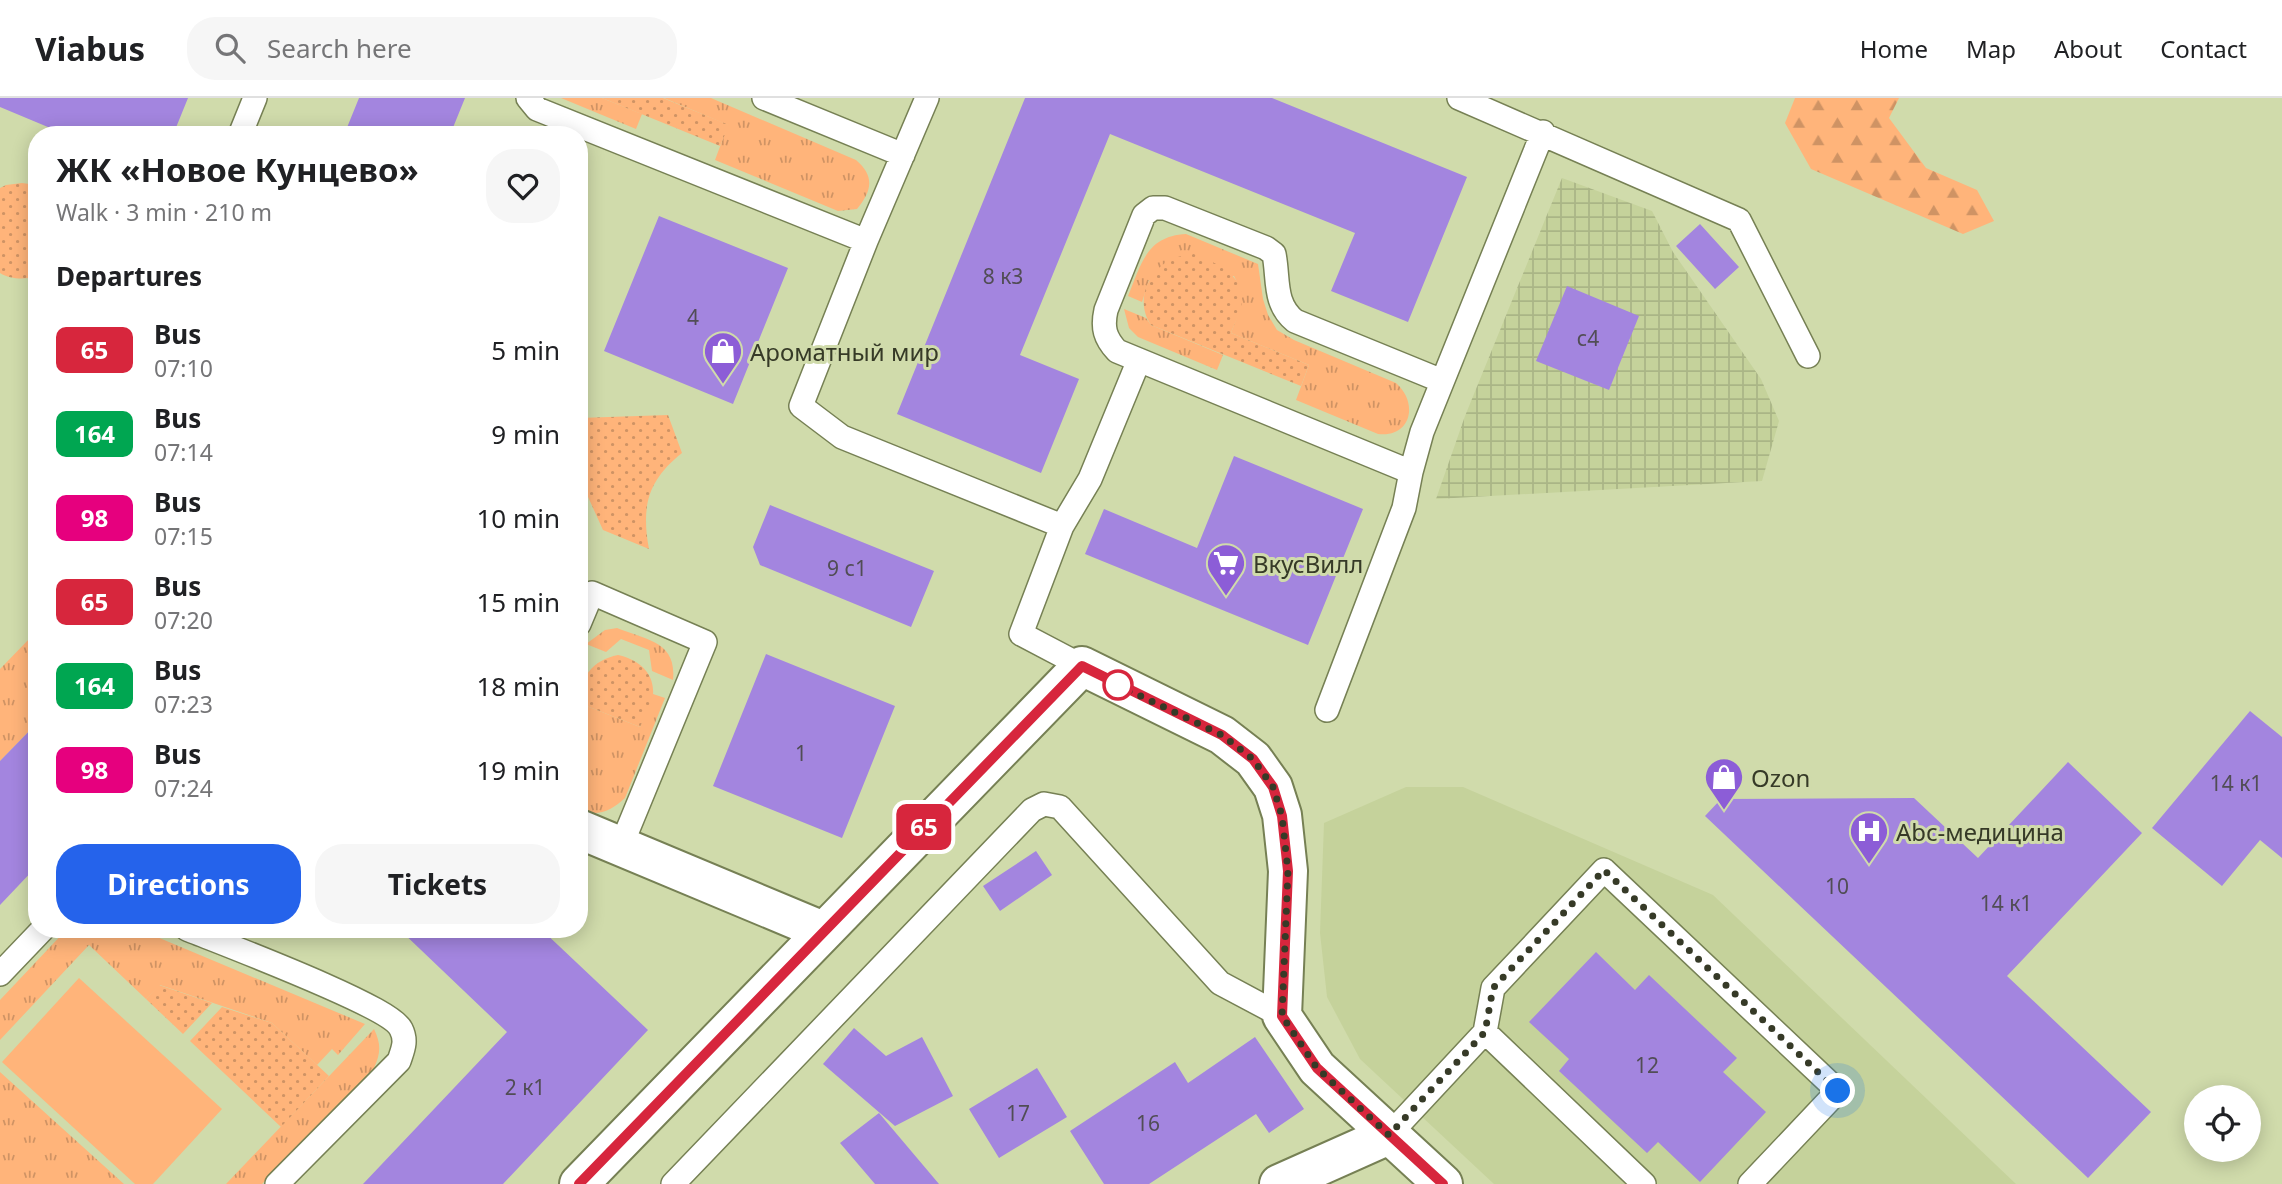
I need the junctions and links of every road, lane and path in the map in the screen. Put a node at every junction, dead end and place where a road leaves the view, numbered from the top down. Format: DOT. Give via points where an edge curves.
graph roads {
  1 [pos="255,98"];
  2 [pos="528,98"];
  3 [pos="764,98"];
  4 [pos="927,98"];
  5 [pos="1459,98"];
  6 [pos="244,126"];
  7 [pos="559,126"];
  8 [pos="1543,132"];
  9 [pos="588,138"];
  10 [pos="902,155"];
  11 [pos="866,242"];
  12 [pos="1808,356"];
  13 [pos="1139,360"];
  14 [pos="1442,381"];
  15 [pos="1411,472"];
  16 [pos="1062,526"];
  17 [pos="588,603"];
  18 [pos="1082,666"];
  19 [pos="1326,710"];
  20 [pos="588,833"];
  21 [pos="621,846"];
  22 [pos="823,931"];
  23 [pos="34,938"];
  24 [pos="209,938"];
  25 [pos="0,974"];
  26 [pos="1282,1016"];
  27 [pos="1485,1032"];
  28 [pos="1389,1135"];
  29 [pos="277,1184"];
  30 [pos="579,1184"];
  31 [pos="673,1184"];
  32 [pos="1279,1184"];
  33 [pos="1443,1184"];
  34 [pos="1644,1184"];
  35 [pos="1750,1184"];
  1 -- 6 [label="lane"];
  2 -- 7 [label="lane"];
  3 -- 10 [label="lane"];
  4 -- 10 [label="lane"];
  5 -- 8 [label="lane"];
  8 -- 12 [label="lane" via="1739,220"];
  8 -- 14 [label="lane"];
  9 -- 11 [label="lane"];
  10 -- 11 [label="lane"];
  11 -- 16 [label="lane" via="801,406 842,437"];
  13 -- 14 [label="lane" via="1117,351 1107,341 1103,325 1144,215 1153,208 1165,208 1274,254 1279,297 1284,312 1295,321"];
  13 -- 15 [label="lane"];
  13 -- 16 [label="lane" via="1090,479"];
  14 -- 15 [label="lane"];
  15 -- 19 [label="lane" via="1404,508"];
  16 -- 18 [label="lane" via="1021,634"];
  17 -- 21 [label="lane" via="592,593 705,642"];
  18 -- 22 [label="street"];
  18 -- 26 [label="street" via="1222,735 1253,759 1273,787 1282,816 1288,871"];
  20 -- 21 [label="street"];
  21 -- 22 [label="street"];
  22 -- 30 [label="street"];
  23 -- 25 [label="lane"];
  24 -- 29 [label="lane" via="355,999 401,1027 405,1042 400,1060"];
  26 -- 28 [label="street" via="1317,1068"];
  26 -- 31 [label="lane" via="1220,983 1060,807 1044,804 1032,810"];
  27 -- 28 [label="lane"];
  27 -- 34 [label="lane"];
  27 -- 35 [label="lane" via="1493,988 1604,870 1838,1091"];
  28 -- 32 [label="street"];
  28 -- 33 [label="street"];
}
